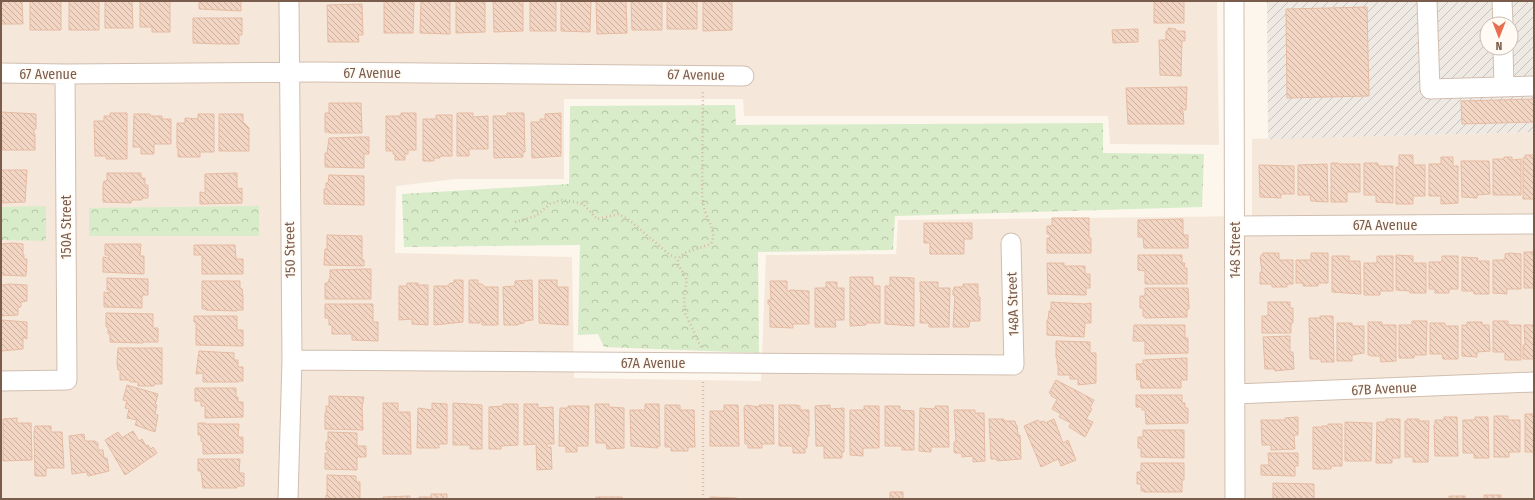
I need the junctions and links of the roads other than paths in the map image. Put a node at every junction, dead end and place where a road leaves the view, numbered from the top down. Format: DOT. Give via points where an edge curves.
graph roads {
  1 [pos="289,1"];
  2 [pos="1234,1"];
  3 [pos="1427,1"];
  4 [pos="1502,1"];
  5 [pos="1503,16"];
  6 [pos="1503,56"];
  7 [pos="288,72"];
  8 [pos="1,73"];
  9 [pos="65,74"];
  10 [pos="744,76"];
  11 [pos="1534,86"];
  12 [pos="1504,87"];
  13 [pos="1534,224"];
  14 [pos="1235,226"];
  15 [pos="1011,242"];
  16 [pos="292,360"];
  17 [pos="1014,365"];
  18 [pos="1,381"];
  19 [pos="1534,382"];
  20 [pos="1235,394"];
  21 [pos="288,499"];
  22 [pos="1235,499"];
  1 -- 7 [label="street, 150 Street"];
  2 -- 14 [label="street, 148 Street"];
  3 -- 12 [label="street" via="1430,89"];
  4 -- 5 [label="street"];
  6 -- 12 [label="street"];
  7 -- 9 [label="street, 67 Avenue"];
  7 -- 10 [label="street, 67 Avenue"];
  7 -- 16 [label="street, 150 Street"];
  8 -- 9 [label="street, 67 Avenue"];
  9 -- 18 [label="street, 150A Street" via="67,380"];
  11 -- 12 [label="street"];
  13 -- 14 [label="street, 67A Avenue"];
  14 -- 20 [label="street, 148 Street"];
  15 -- 17 [label="street, 148A Street"];
  16 -- 17 [label="street, 67A Avenue"];
  16 -- 21 [label="street, 150 Street"];
  19 -- 20 [label="street, 67B Avenue"];
  20 -- 22 [label="street, 148 Street"];
}
